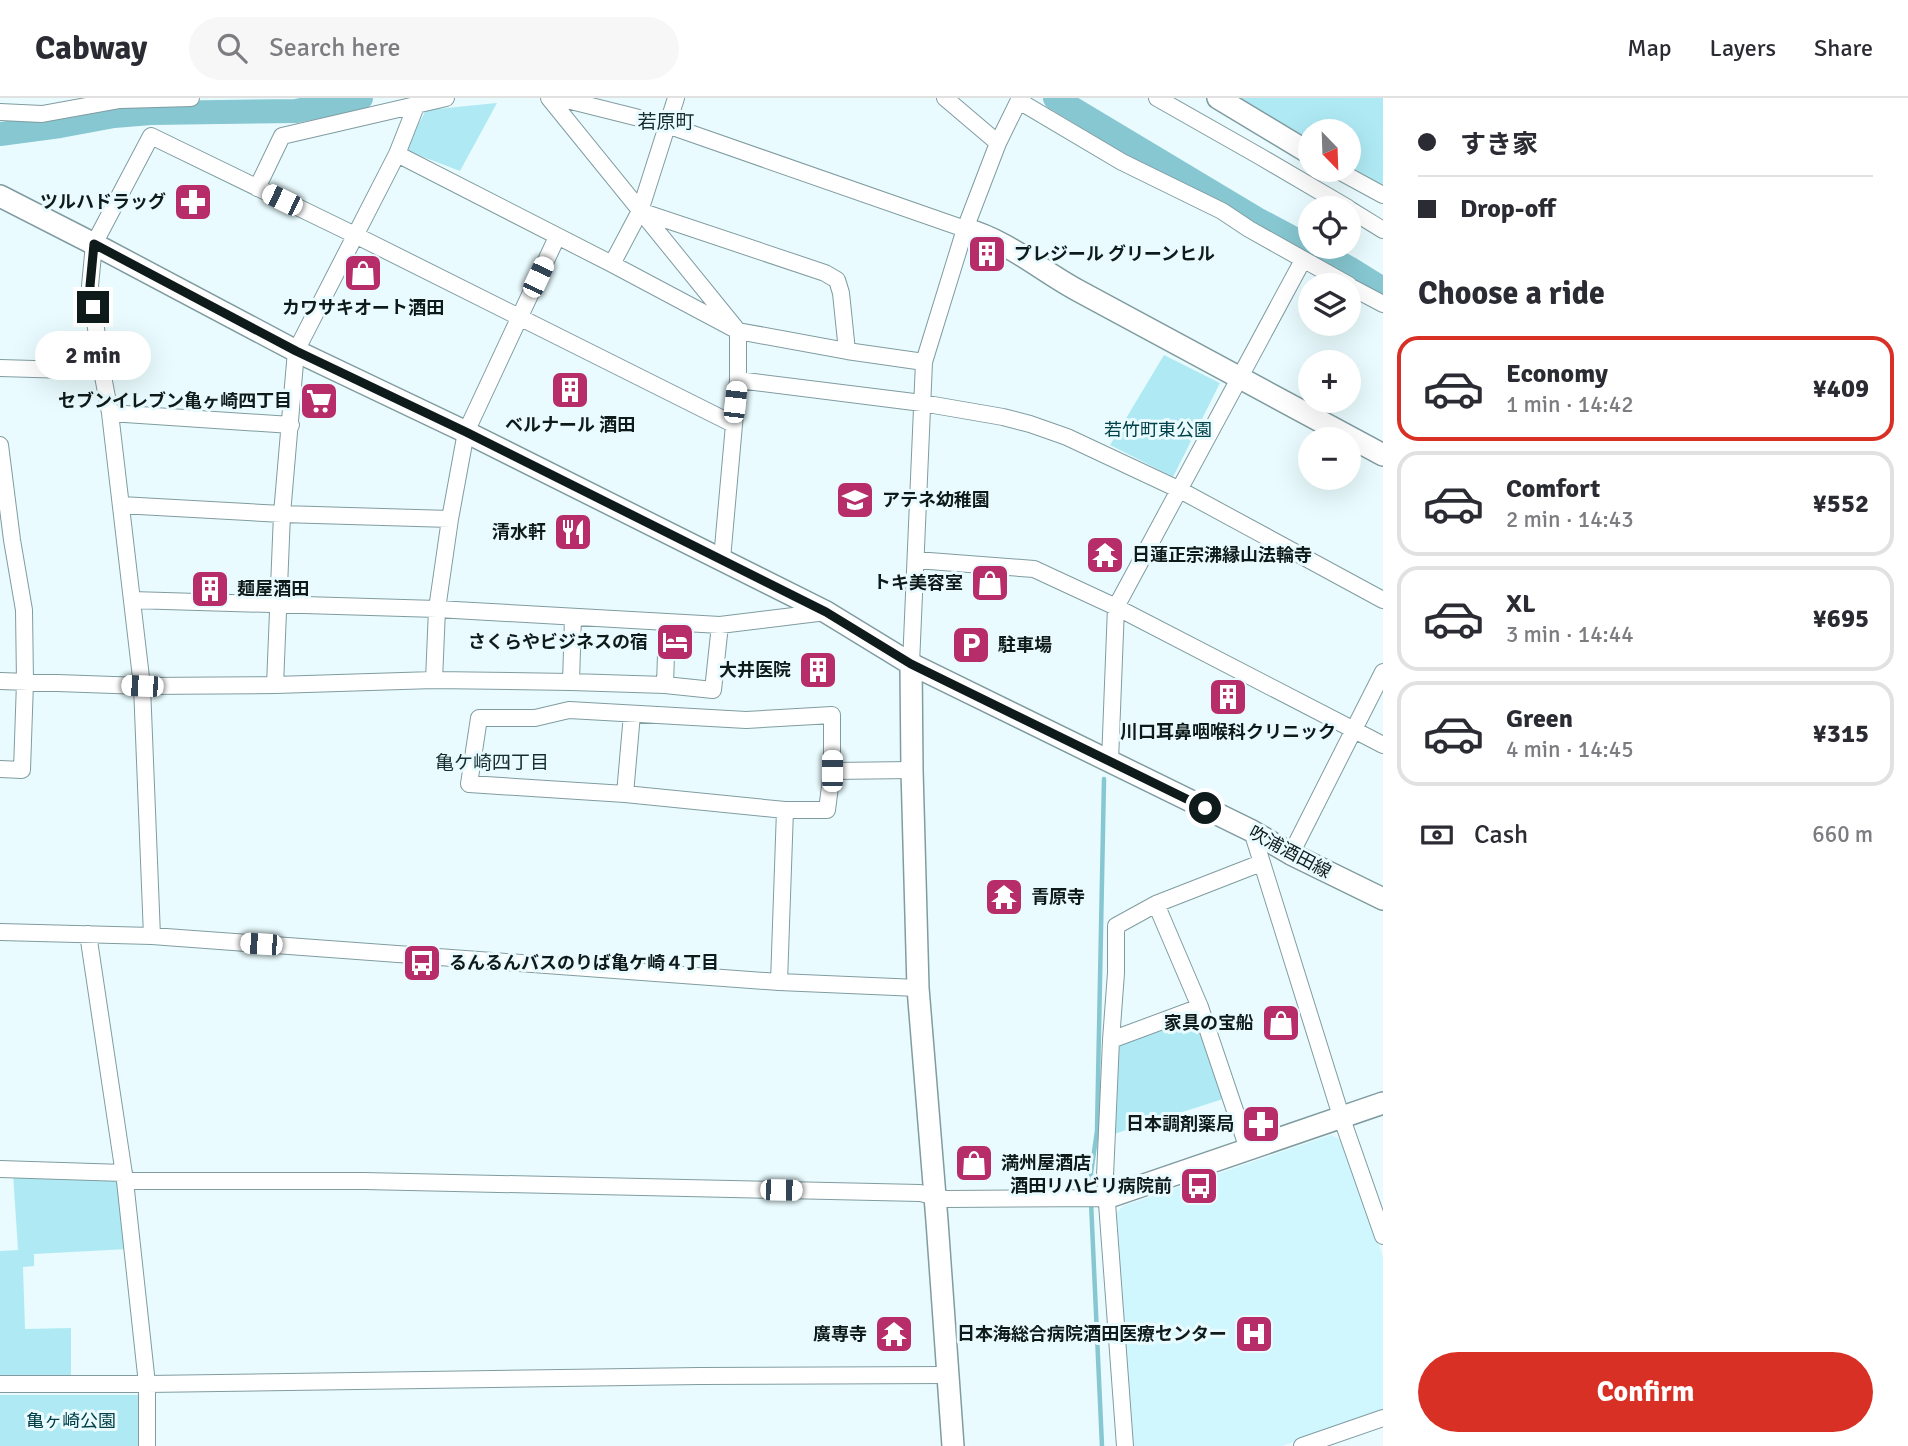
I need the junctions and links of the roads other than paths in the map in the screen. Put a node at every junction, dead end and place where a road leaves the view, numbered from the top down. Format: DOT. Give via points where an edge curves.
graph roads {
  1 [pos="191,98"];
  2 [pos="446,98"];
  3 [pos="549,98"];
  4 [pos="559,98"];
  5 [pos="676,98"];
  6 [pos="945,98"];
  7 [pos="1157,98"];
  8 [pos="1218,98"];
  9 [pos="1020,99"];
  10 [pos="416,106"];
  11 [pos="0,112"];
  12 [pos="667,125"];
  13 [pos="998,143"];
  14 [pos="1298,146"];
  15 [pos="397,154"];
  16 [pos="1359,182"];
  17 [pos="257,188"];
  18 [pos="1383,195"];
  19 [pos="0,196"];
  20 [pos="1326,196"];
  21 [pos="640,211"];
  22 [pos="1361,216"];
  23 [pos="965,229"];
  24 [pos="1383,229"];
  25 [pos="355,235"];
  26 [pos="557,237"];
  27 [pos="94,244"];
  28 [pos="1303,260"];
  29 [pos="612,264"];
  30 [pos="1327,273"];
  31 [pos="1361,292"];
  32 [pos="1383,304"];
  33 [pos="519,318"];
  34 [pos="738,331"];
  35 [pos="296,351"];
  36 [pos="846,351"];
  37 [pos="924,362"];
  38 [pos="0,368"];
  39 [pos="102,371"];
  40 [pos="1240,378"];
  41 [pos="738,380"];
  42 [pos="922,403"];
  43 [pos="110,413"];
  44 [pos="733,424"];
  45 [pos="290,425"];
  46 [pos="466,432"];
  47 [pos="0,444"];
  48 [pos="1383,455"];
  49 [pos="1180,490"];
  50 [pos="121,505"];
  51 [pos="282,514"];
  52 [pos="450,519"];
  53 [pos="722,559"];
  54 [pos="916,560"];
  55 [pos="132,600"];
  56 [pos="1383,600"];
  57 [pos="278,606"];
  58 [pos="1116,607"];
  59 [pos="437,609"];
  60 [pos="826,612"];
  61 [pos="573,617"];
  62 [pos="667,622"];
  63 [pos="719,625"];
  64 [pos="911,664"];
  65 [pos="1383,672"];
  66 [pos="434,680"];
  67 [pos="0,681"];
  68 [pos="25,682"];
  69 [pos="571,682"];
  70 [pos="275,685"];
  71 [pos="665,685"];
  72 [pos="142,686"];
  73 [pos="632,714"];
  74 [pos="1353,730"];
  75 [pos="1383,745"];
  76 [pos="1110,761"];
  77 [pos="0,769"];
  78 [pos="912,769"];
  79 [pos="832,771"];
  80 [pos="625,794"];
  81 [pos="785,810"];
  82 [pos="1252,831"];
  83 [pos="1291,854"];
  84 [pos="1261,863"];
  85 [pos="1382,900"];
  86 [pos="1156,904"];
  87 [pos="0,932"];
  88 [pos="88,934"];
  89 [pos="152,936"];
  90 [pos="779,982"];
  91 [pos="918,988"];
  92 [pos="1200,1007"];
  93 [pos="1111,1040"];
  94 [pos="1383,1103"];
  95 [pos="1341,1116"];
  96 [pos="1248,1149"];
  97 [pos="0,1169"];
  98 [pos="124,1177"];
  99 [pos="934,1196"];
  100 [pos="1105,1198"];
  101 [pos="1383,1236"];
  102 [pos="948,1375"];
  103 [pos="0,1384"];
  104 [pos="147,1384"];
  105 [pos="1383,1418"];
  106 [pos="1347,1439"];
  107 [pos="147,1446"];
  108 [pos="953,1446"];
  109 [pos="1125,1446"];
  110 [pos="1302,1446"];
  1 -- 11 [label="street" via="120,100 42,114"];
  2 -- 10 [label="street"];
  3 -- 21 [label="street"];
  4 -- 12 [label="street"];
  5 -- 12 [label="street"];
  6 -- 13 [label="street"];
  7 -- 20 [label="street"];
  8 -- 14 [label="street"];
  9 -- 13 [label="street"];
  9 -- 28 [label="street" via="1122,162 1222,211"];
  10 -- 15 [label="street"];
  10 -- 17 [label="street" via="282,136"];
  12 -- 21 [label="street"];
  12 -- 23 [label="street"];
  13 -- 23 [label="street"];
  15 -- 25 [label="street"];
  15 -- 26 [label="street"];
  16 -- 18 [label="street"];
  17 -- 25 [label="street"];
  17 -- 27 [label="street" via="151,136"];
  19 -- 27 [label="street, 吹浦酒田線"];
  21 -- 29 [label="street"];
  21 -- 34 [label="street"];
  21 -- 36 [label="street" via="837,280"];
  22 -- 24 [label="street"];
  23 -- 37 [label="street"];
  23 -- 40 [label="street" via="1008,247 1073,288"];
  25 -- 33 [label="street"];
  25 -- 35 [label="street"];
  26 -- 29 [label="street"];
  26 -- 33 [label="street"];
  27 -- 35 [label="street, 吹浦酒田線"];
  27 -- 39 [label="street" via="90,286"];
  28 -- 30 [label="street"];
  28 -- 40 [label="street"];
  29 -- 34 [label="street"];
  31 -- 32 [label="street"];
  33 -- 44 [label="street"];
  33 -- 46 [label="street"];
  34 -- 36 [label="street"];
  34 -- 41 [label="street"];
  35 -- 45 [label="street"];
  35 -- 46 [label="street, 吹浦酒田線"];
  36 -- 37 [label="street"];
  37 -- 42 [label="street"];
  38 -- 39 [label="street"];
  39 -- 43 [label="street"];
  40 -- 48 [label="street"];
  40 -- 49 [label="street"];
  41 -- 42 [label="street"];
  41 -- 44 [label="street"];
  42 -- 49 [label="street" via="1030,424"];
  42 -- 54 [label="street"];
  43 -- 45 [label="street"];
  43 -- 50 [label="street"];
  44 -- 53 [label="street"];
  45 -- 51 [label="street"];
  46 -- 52 [label="street"];
  46 -- 53 [label="street, 吹浦酒田線"];
  47 -- 68 [label="street" via="24,610"];
  49 -- 56 [label="street"];
  49 -- 58 [label="street"];
  50 -- 51 [label="street"];
  50 -- 55 [label="street"];
  51 -- 52 [label="street"];
  51 -- 57 [label="street"];
  52 -- 59 [label="street"];
  53 -- 60 [label="street, 吹浦酒田線"];
  54 -- 58 [label="street" via="1034,569"];
  54 -- 64 [label="street"];
  55 -- 57 [label="street"];
  55 -- 72 [label="street"];
  57 -- 59 [label="street"];
  57 -- 70 [label="street"];
  58 -- 74 [label="street"];
  58 -- 76 [label="street"];
  59 -- 61 [label="street"];
  59 -- 66 [label="street"];
  60 -- 63 [label="street"];
  60 -- 64 [label="street, 吹浦酒田線"];
  61 -- 62 [label="street"];
  61 -- 69 [label="street"];
  62 -- 63 [label="street"];
  62 -- 71 [label="street"];
  63 -- 71 [label="street" via="713,690"];
  64 -- 76 [label="street, 吹浦酒田線"];
  64 -- 78 [label="street"];
  65 -- 74 [label="street"];
  66 -- 69 [label="street"];
  66 -- 70 [label="street"];
  67 -- 68 [label="street"];
  68 -- 72 [label="street"];
  68 -- 77 [label="street" via="22,770"];
  69 -- 71 [label="street"];
  70 -- 72 [label="street"];
  72 -- 89 [label="street"];
  73 -- 79 [label="street" via="746,720 832,715"];
  73 -- 80 [label="street"];
  73 -- 80 [label="street" via="569,710 535,718 479,718 469,784"];
  74 -- 75 [label="street"];
  74 -- 83 [label="street"];
  76 -- 82 [label="street, 吹浦酒田線"];
  78 -- 79 [label="street"];
  78 -- 91 [label="street"];
  79 -- 81 [label="street" via="827,810"];
  80 -- 81 [label="street"];
  81 -- 90 [label="street"];
  82 -- 83 [label="street, 吹浦酒田線"];
  82 -- 84 [label="street"];
  83 -- 85 [label="street, 吹浦酒田線"];
  84 -- 86 [label="street"];
  84 -- 95 [label="street"];
  86 -- 92 [label="street"];
  86 -- 93 [label="street" via="1116,926"];
  87 -- 88 [label="street"];
  88 -- 89 [label="street"];
  88 -- 98 [label="street"];
  89 -- 90 [label="street"];
  90 -- 91 [label="street"];
  91 -- 99 [label="street"];
  92 -- 93 [label="street"];
  92 -- 96 [label="street"];
  93 -- 100 [label="street"];
  94 -- 95 [label="street"];
  95 -- 96 [label="street"];
  95 -- 101 [label="street"];
  96 -- 100 [label="street"];
  97 -- 98 [label="street"];
  98 -- 99 [label="street"];
  98 -- 104 [label="street"];
  99 -- 100 [label="street"];
  99 -- 102 [label="street"];
  100 -- 109 [label="street"];
  102 -- 104 [label="street"];
  102 -- 108 [label="street"];
  103 -- 104 [label="street"];
  104 -- 107 [label="street"];
  105 -- 106 [label="street"];
  106 -- 110 [label="street"];
}
